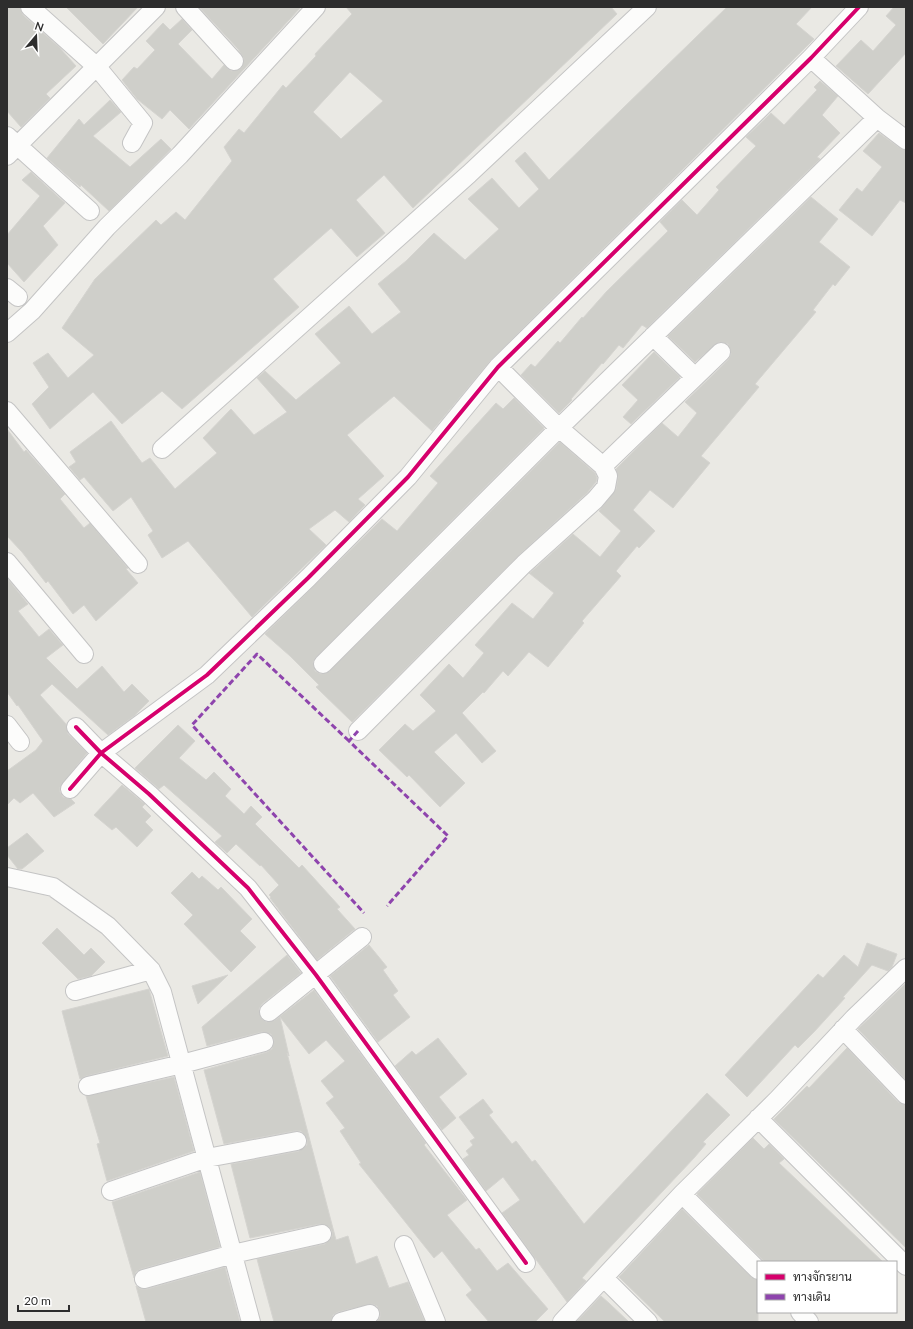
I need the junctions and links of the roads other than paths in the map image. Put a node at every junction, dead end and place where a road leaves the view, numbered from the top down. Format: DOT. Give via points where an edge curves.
graph roads {
  1 [pos="30,7"];
  2 [pos="156,7"];
  3 [pos="185,7"];
  4 [pos="316,7"];
  5 [pos="647,7"];
  6 [pos="858,7"];
  7 [pos="811,58"];
  8 [pos="234,61"];
  9 [pos="97,67"];
  10 [pos="877,118"];
  11 [pos="906,140"];
  12 [pos="132,143"];
  13 [pos="10,145"];
  14 [pos="90,210"];
  15 [pos="7,333"];
  16 [pos="652,336"];
  17 [pos="721,352"];
  18 [pos="498,367"];
  19 [pos="695,377"];
  20 [pos="7,411"];
  21 [pos="559,428"];
  22 [pos="162,449"];
  23 [pos="603,466"];
  24 [pos="7,562"];
  25 [pos="138,564"];
  26 [pos="84,654"];
  27 [pos="323,664"];
  28 [pos="7,724"];
  29 [pos="76,727"];
  30 [pos="358,731"];
  31 [pos="20,742"];
  32 [pos="101,753"];
  33 [pos="70,789"];
  34 [pos="7,877"];
  35 [pos="362,937"];
  36 [pos="151,970"];
  37 [pos="904,972"];
  38 [pos="316,975"];
  39 [pos="75,991"];
  40 [pos="269,1012"];
  41 [pos="843,1029"];
  42 [pos="264,1042"];
  43 [pos="182,1064"];
  44 [pos="88,1086"];
  45 [pos="906,1094"];
  46 [pos="758,1118"];
  47 [pos="297,1141"];
  48 [pos="207,1158"];
  49 [pos="111,1191"];
  50 [pos="682,1194"];
  51 [pos="322,1234"];
  52 [pos="404,1244"];
  53 [pos="233,1254"];
  54 [pos="526,1263"];
  55 [pos="906,1266"];
  56 [pos="757,1269"];
  57 [pos="604,1278"];
  58 [pos="144,1279"];
  59 [pos="370,1314"];
  60 [pos="251,1322"];
  61 [pos="341,1322"];
  62 [pos="436,1322"];
  63 [pos="562,1322"];
  64 [pos="648,1322"];
  1 -- 9 [label="street"];
  2 -- 9 [label="street"];
  3 -- 8 [label="street"];
  4 -- 15 [label="street" via="180,155 107,227 32,311"];
  5 -- 22 [label="street" via="470,174"];
  6 -- 7 [label="street"];
  7 -- 10 [label="street"];
  7 -- 18 [label="street"];
  9 -- 12 [label="street" via="149,127"];
  9 -- 13 [label="street"];
  10 -- 11 [label="street"];
  10 -- 16 [label="street"];
  13 -- 14 [label="street"];
  16 -- 19 [label="street"];
  16 -- 21 [label="street"];
  17 -- 19 [label="street"];
  18 -- 21 [label="street"];
  18 -- 32 [label="street" via="408,477 302,583 207,675"];
  19 -- 23 [label="street"];
  20 -- 25 [label="street"];
  21 -- 23 [label="street"];
  21 -- 27 [label="street"];
  23 -- 30 [label="street" via="608,476 606,487 595,500 524,564"];
  24 -- 26 [label="street"];
  28 -- 31 [label="street"];
  29 -- 32 [label="street"];
  32 -- 33 [label="street"];
  32 -- 38 [label="street" via="149,794 248,888"];
  34 -- 36 [label="street" via="53,887 108,926"];
  35 -- 38 [label="street"];
  36 -- 39 [label="street"];
  36 -- 43 [label="street" via="162,992"];
  37 -- 41 [label="street"];
  38 -- 40 [label="street"];
  38 -- 54 [label="street"];
  41 -- 45 [label="street"];
  41 -- 46 [label="street"];
  42 -- 43 [label="street"];
  43 -- 44 [label="street"];
  43 -- 48 [label="street"];
  46 -- 50 [label="street"];
  46 -- 55 [label="street"];
  47 -- 48 [label="street"];
  48 -- 49 [label="street"];
  48 -- 53 [label="street"];
  50 -- 56 [label="street"];
  50 -- 57 [label="street"];
  51 -- 53 [label="street"];
  52 -- 62 [label="street"];
  53 -- 58 [label="street"];
  53 -- 60 [label="street"];
  57 -- 63 [label="street"];
  57 -- 64 [label="street"];
  59 -- 61 [label="street"];
}
